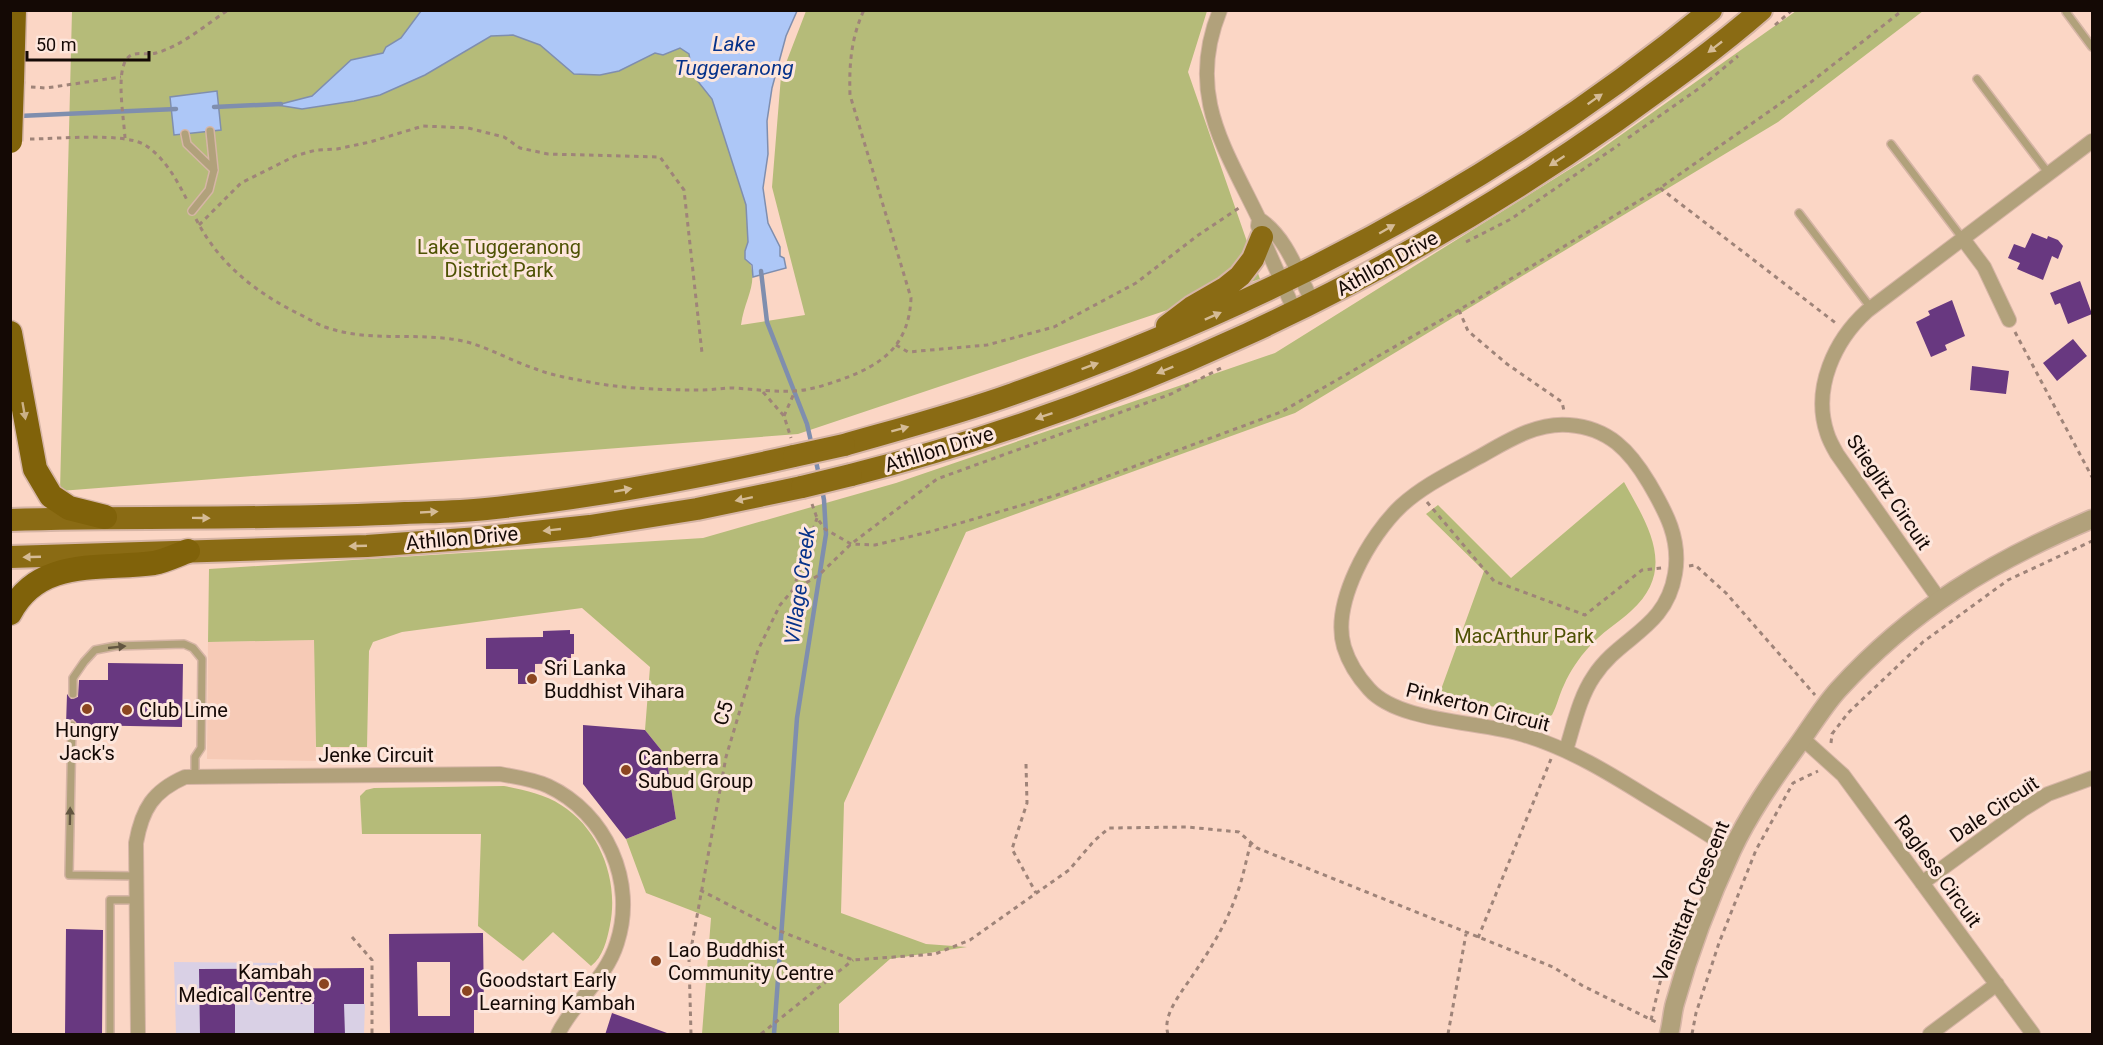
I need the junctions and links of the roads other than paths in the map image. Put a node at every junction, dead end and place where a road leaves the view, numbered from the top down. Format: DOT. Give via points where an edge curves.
graph roads {
  1 [pos="14,10"];
  2 [pos="1220,10"];
  3 [pos="1711,10"];
  4 [pos="1761,10"];
  5 [pos="2066,12"];
  6 [pos="2092,47"];
  7 [pos="1977,78"];
  8 [pos="17,84"];
  9 [pos="210,131"];
  10 [pos="185,134"];
  11 [pos="16,140"];
  12 [pos="2092,141"];
  13 [pos="1891,144"];
  14 [pos="214,170"];
  15 [pos="2049,174"];
  16 [pos="192,211"];
  17 [pos="1799,213"];
  18 [pos="1261,228"];
  19 [pos="1963,239"];
  20 [pos="1291,279"];
  21 [pos="1304,307"];
  22 [pos="1871,308"];
  23 [pos="2009,320"];
  24 [pos="10,333"];
  25 [pos="1140,347"];
  26 [pos="105,517"];
  27 [pos="2092,519"];
  28 [pos="10,520"];
  29 [pos="188,550"];
  30 [pos="10,557"];
  31 [pos="1939,599"];
  32 [pos="10,614"];
  33 [pos="73,694"];
  34 [pos="72,725"];
  35 [pos="1803,739"];
  36 [pos="1561,748"];
  37 [pos="195,777"];
  38 [pos="2092,778"];
  39 [pos="1732,850"];
  40 [pos="136,876"];
  41 [pos="1922,883"];
  42 [pos="137,900"];
  43 [pos="1996,984"];
  44 [pos="110,1035"];
  45 [pos="138,1035"];
  46 [pos="558,1035"];
  47 [pos="1669,1035"];
  48 [pos="1930,1035"];
  49 [pos="2033,1035"];
  1 -- 8 [label="highway"];
  2 -- 18 [label="street" via="1208,52 1208,101 1216,132"];
  20 -- 3 [label="main road, Athllon Drive, one-way" via="1458,188 1596,98"];
  4 -- 21 [label="main road, Athllon Drive, one-way" via="1670,82 1560,160 1458,224"];
  5 -- 6 [label="lane"];
  7 -- 15 [label="lane"];
  8 -- 11 [label="highway, bridge"];
  9 -- 14 [label="lane"];
  10 -- 14 [label="lane" via="187,144"];
  12 -- 15 [label="street, Stieglitz Circuit"];
  13 -- 19 [label="lane"];
  14 -- 16 [label="lane" via="209,190"];
  15 -- 19 [label="street, Stieglitz Circuit"];
  17 -- 22 [label="lane"];
  18 -- 20 [label="street"];
  18 -- 25 [label="main road" via="1253,259 1240,276"];
  19 -- 22 [label="street, Stieglitz Circuit"];
  19 -- 23 [label="street" via="1984,267"];
  20 -- 21 [label="street"];
  20 -- 21 [label="street"];
  25 -- 20 [label="main road, Athllon Drive, one-way"];
  21 -- 29 [label="main road, Athllon Drive, one-way, bridge" via="1205,354 1099,396 993,434 802,487 590,526 479,538 367,546"];
  22 -- 31 [label="street, Stieglitz Circuit" via="1841,341 1829,366 1823,406 1826,432 1837,454"];
  24 -- 26 [label="highway, one-way" via="35,469 51,496 69,508"];
  26 -- 25 [label="main road, Athllon Drive, one-way, bridge" via="240,519 485,509 599,494 844,445 1011,395"];
  26 -- 28 [label="main road, Athllon Drive"];
  27 -- 31 [label="street, Vansittart Crescent" via="2018,553"];
  29 -- 30 [label="main road, Athllon Drive, one-way"];
  29 -- 32 [label="highway" via="157,563 64,571 38,581 17,600"];
  31 -- 35 [label="street, Vansittart Crescent" via="1886,642 1836,692"];
  33 -- 37 [label="lane, one-way" via="73,678 95,650 184,644 193,648 202,659 201,748 195,757"];
  40 -- 34 [label="lane, one-way" via="69,875"];
  35 -- 39 [label="street, Vansittart Crescent" via="1762,795"];
  35 -- 41 [label="street, Ragless Circuit" via="1843,775"];
  36 -- 36 [label="street, Pinkerton Circuit" via="1522,734 1391,705 1371,692 1355,672 1342,639 1343,608 1356,570 1380,529 1401,506 1518,436 1542,427 1567,424 1591,428 1612,439 1636,461 1671,522 1677,566 1668,600 1650,624 1594,675"];
  36 -- 39 [label="street, Pinkerton Circuit"];
  37 -- 40 [label="street, Jenke Circuit" via="169,784 148,805 136,843"];
  37 -- 46 [label="street, Jenke Circuit" via="500,774 548,786 571,799 607,839 622,886 623,910 617,945 602,974"];
  38 -- 41 [label="street, Dale Circuit" via="2048,794"];
  39 -- 47 [label="street, Vansittart Crescent" via="1695,942"];
  40 -- 42 [label="street, Jenke Circuit"];
  41 -- 43 [label="street, Ragless Circuit"];
  42 -- 44 [label="lane" via="110,900"];
  42 -- 45 [label="street, Jenke Circuit"];
  43 -- 48 [label="street"];
  43 -- 49 [label="street, Ragless Circuit"];
}
